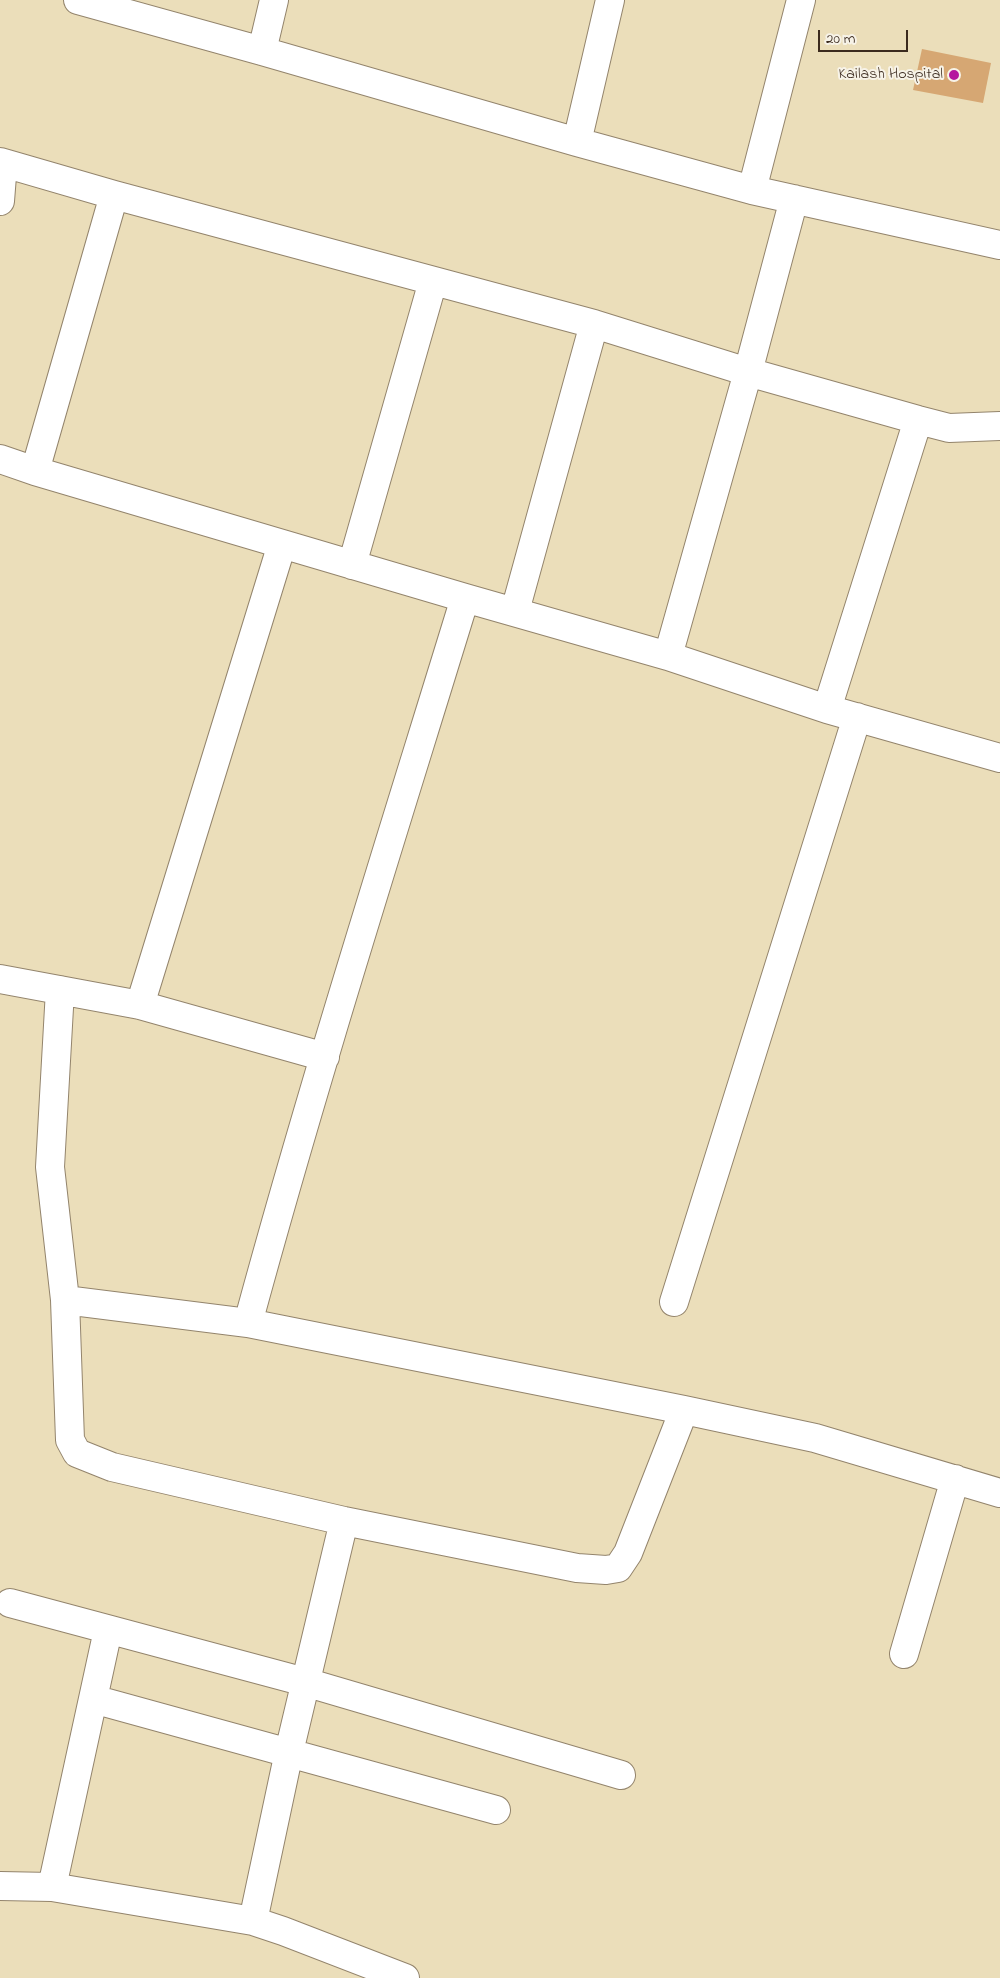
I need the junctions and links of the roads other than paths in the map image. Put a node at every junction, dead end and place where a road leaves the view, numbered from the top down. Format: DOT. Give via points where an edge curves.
graph roads {
  1 [pos="274,0"];
  2 [pos="610,0"];
  3 [pos="801,0"];
  4 [pos="90,1"];
  5 [pos="262,51"];
  6 [pos="577,142"];
  7 [pos="2,163"];
  8 [pos="752,190"];
  9 [pos="114,195"];
  10 [pos="794,199"];
  11 [pos="0,201"];
  12 [pos="1000,245"];
  13 [pos="432,280"];
  14 [pos="594,324"];
  15 [pos="748,372"];
  16 [pos="918,420"];
  17 [pos="1000,426"];
  18 [pos="0,459"];
  19 [pos="35,471"];
  20 [pos="282,544"];
  21 [pos="352,565"];
  22 [pos="465,598"];
  23 [pos="515,611"];
  24 [pos="668,656"];
  25 [pos="827,709"];
  26 [pos="857,717"];
  27 [pos="1000,758"];
  28 [pos="0,979"];
  29 [pos="60,990"];
  30 [pos="140,1005"];
  31 [pos="325,1057"];
  32 [pos="65,1300"];
  33 [pos="674,1302"];
  34 [pos="248,1323"];
  35 [pos="684,1410"];
  36 [pos="955,1479"];
  37 [pos="1000,1493"];
  38 [pos="344,1521"];
  39 [pos="10,1604"];
  40 [pos="108,1630"];
  41 [pos="904,1654"];
  42 [pos="305,1682"];
  43 [pos="93,1699"];
  44 [pos="289,1752"];
  45 [pos="621,1775"];
  46 [pos="496,1810"];
  47 [pos="0,1886"];
  48 [pos="52,1887"];
  49 [pos="253,1922"];
  50 [pos="405,1978"];
  1 -- 5 [label="street"];
  2 -- 6 [label="street"];
  3 -- 8 [label="street"];
  4 -- 5 [label="street"];
  5 -- 6 [label="street"];
  6 -- 8 [label="street"];
  7 -- 9 [label="street"];
  7 -- 11 [label="street"];
  8 -- 10 [label="street"];
  9 -- 13 [label="street"];
  9 -- 19 [label="street"];
  10 -- 12 [label="street"];
  10 -- 15 [label="street"];
  13 -- 14 [label="street"];
  13 -- 21 [label="street"];
  14 -- 15 [label="street"];
  14 -- 23 [label="street"];
  15 -- 16 [label="street"];
  15 -- 24 [label="street"];
  16 -- 17 [label="street" via="949,428"];
  16 -- 25 [label="street"];
  18 -- 19 [label="street"];
  19 -- 20 [label="street"];
  20 -- 21 [label="street"];
  20 -- 30 [label="street"];
  21 -- 22 [label="street"];
  22 -- 23 [label="street"];
  22 -- 31 [label="street"];
  23 -- 24 [label="street"];
  24 -- 25 [label="street"];
  25 -- 26 [label="street"];
  26 -- 27 [label="street"];
  26 -- 33 [label="street"];
  28 -- 29 [label="street"];
  29 -- 30 [label="street"];
  29 -- 32 [label="street" via="50,1167"];
  30 -- 31 [label="street"];
  31 -- 34 [label="street"];
  32 -- 34 [label="street"];
  32 -- 38 [label="street" via="70,1440 77,1453 112,1468"];
  34 -- 35 [label="street"];
  35 -- 36 [label="street" via="815,1438"];
  35 -- 38 [label="street" via="628,1553 618,1568 577,1568"];
  36 -- 37 [label="street"];
  36 -- 41 [label="street"];
  38 -- 42 [label="street"];
  39 -- 40 [label="street"];
  40 -- 42 [label="street"];
  40 -- 43 [label="street"];
  42 -- 44 [label="street"];
  42 -- 45 [label="street"];
  43 -- 44 [label="street"];
  43 -- 48 [label="street"];
  44 -- 46 [label="street"];
  44 -- 49 [label="street"];
  47 -- 48 [label="street"];
  48 -- 49 [label="street"];
  49 -- 50 [label="street"];
}
